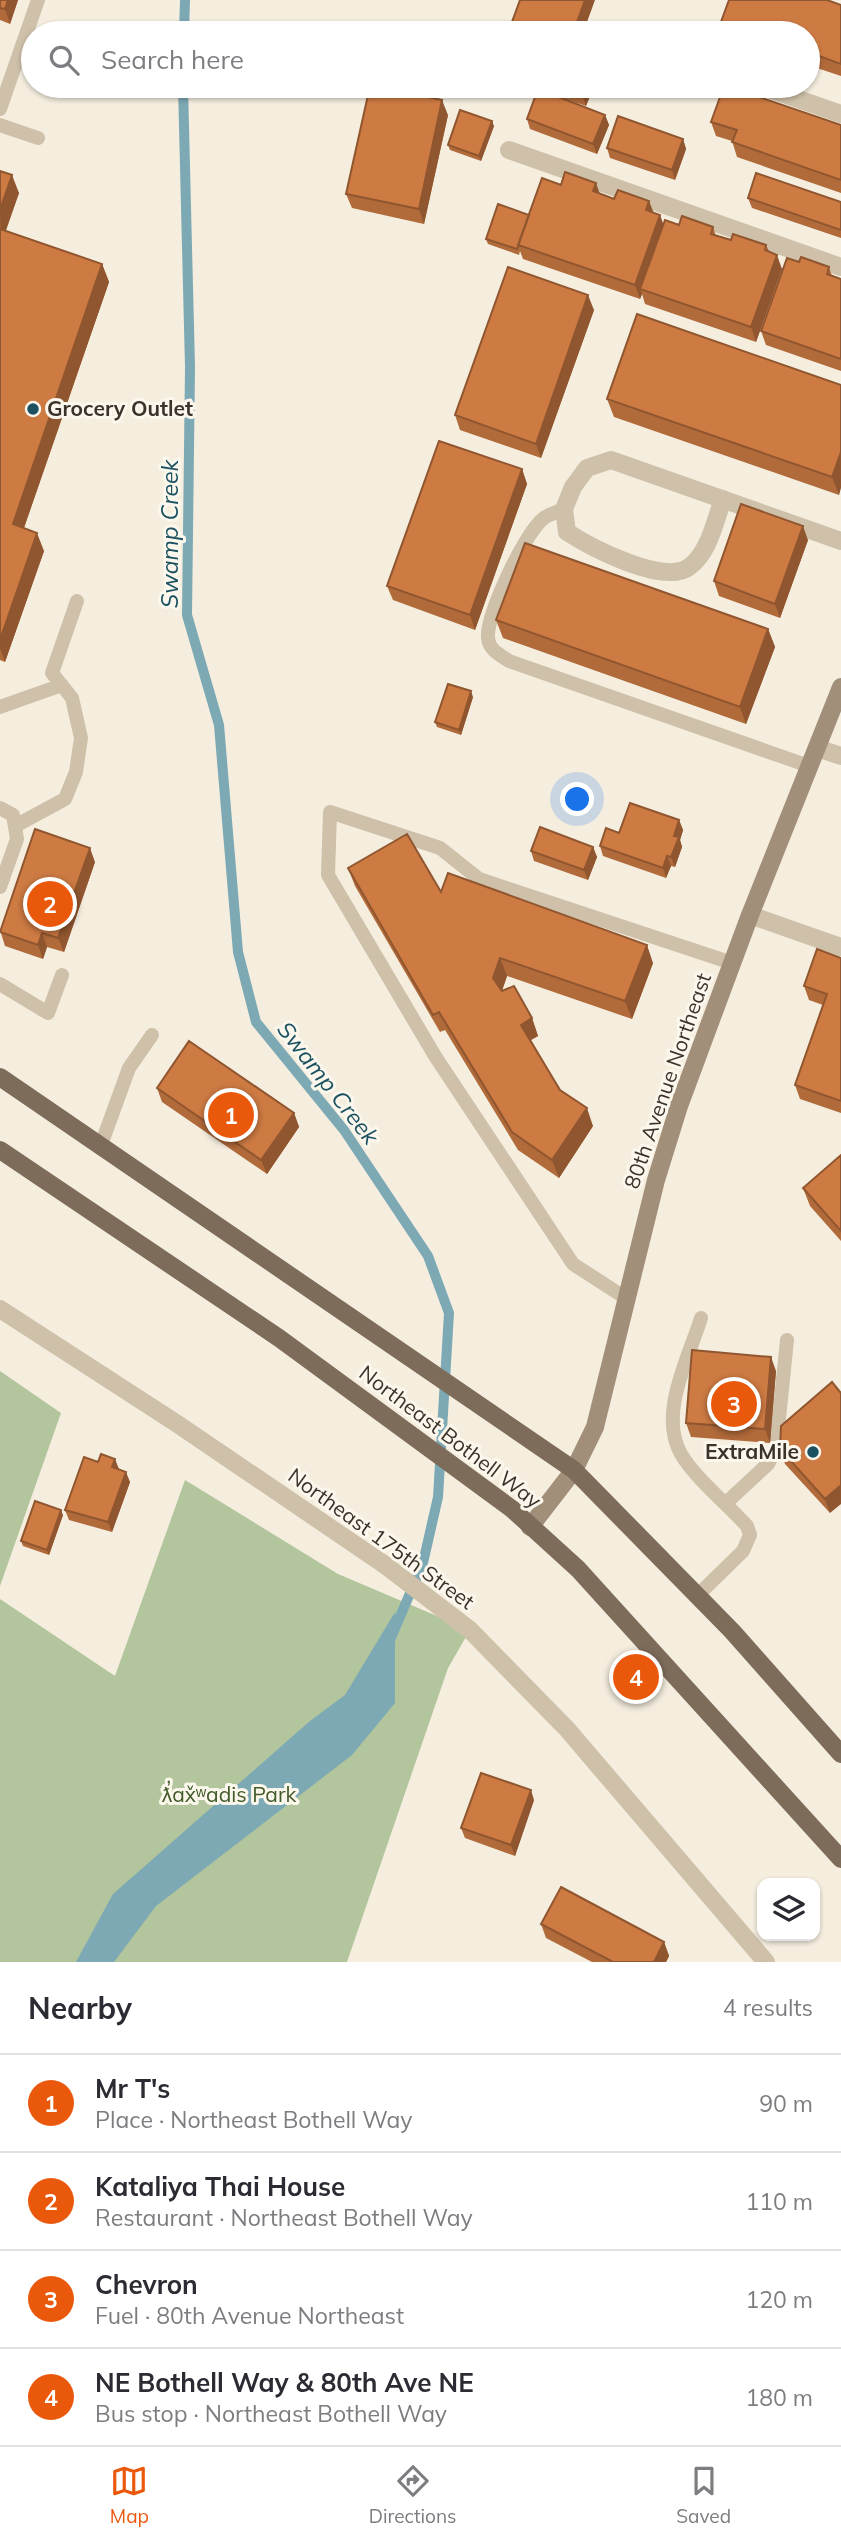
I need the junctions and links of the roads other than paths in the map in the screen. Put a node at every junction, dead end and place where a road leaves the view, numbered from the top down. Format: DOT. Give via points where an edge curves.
graph roads {
  1 [pos="38,0"];
  2 [pos="31,21"];
  3 [pos="21,49"];
  4 [pos="795,98"];
  5 [pos="0,109"];
  6 [pos="841,114"];
  7 [pos="0,125"];
  8 [pos="38,138"];
  9 [pos="509,150"];
  10 [pos="841,267"];
  11 [pos="723,499"];
  12 [pos="564,509"];
  13 [pos="841,541"];
  14 [pos="77,601"];
  15 [pos="62,685"];
  16 [pos="841,687"];
  17 [pos="0,707"];
  18 [pos="817,748"];
  19 [pos="841,756"];
  20 [pos="809,766"];
  21 [pos="0,808"];
  22 [pos="15,826"];
  23 [pos="0,887"];
  24 [pos="750,915"];
  25 [pos="841,947"];
  26 [pos="732,963"];
  27 [pos="62,975"];
  28 [pos="0,984"];
  29 [pos="152,1035"];
  30 [pos="0,1077"];
  31 [pos="101,1145"];
  32 [pos="0,1150"];
  33 [pos="627,1299"];
  34 [pos="0,1309"];
  35 [pos="701,1318"];
  36 [pos="787,1340"];
  37 [pos="574,1470"];
  38 [pos="726,1503"];
  39 [pos="530,1527"];
  40 [pos="697,1595"];
  41 [pos="841,1754"];
  42 [pos="841,1858"];
  43 [pos="766,1962"];
  1 -- 2 [label="lane"];
  3 -- 5 [label="lane"];
  4 -- 6 [label="street"];
  7 -- 8 [label="lane"];
  9 -- 10 [label="street"];
  11 -- 12 [label="street" via="611,460 587,468"];
  11 -- 12 [label="street" via="703,553 688,569 665,574 591,548 567,532"];
  11 -- 13 [label="street"];
  12 -- 20 [label="lane" via="544,518 533,531 508,577 490,622 488,639 493,650 509,661"];
  14 -- 15 [label="lane" via="52,673"];
  15 -- 17 [label="lane"];
  15 -- 22 [label="lane" via="72,698 82,738 76,772 65,799"];
  16 -- 18 [label="main road, 80th Avenue Northeast"];
  18 -- 19 [label="street"];
  18 -- 20 [label="main road, 80th Avenue Northeast"];
  20 -- 24 [label="main road, 80th Avenue Northeast"];
  21 -- 22 [label="lane" via="13,815"];
  22 -- 23 [label="lane" via="17,839"];
  24 -- 25 [label="street"];
  24 -- 26 [label="main road, 80th Avenue Northeast"];
  26 -- 33 [label="main road, 80th Avenue Northeast" via="679,1106"];
  26 -- 33 [label="lane" via="480,879 440,848 330,812 328,875 435,1056 573,1264"];
  27 -- 28 [label="lane" via="48,1013"];
  29 -- 31 [label="lane" via="129,1068"];
  30 -- 31 [label="main road, Northeast Bothell Way"];
  31 -- 37 [label="main road, Northeast Bothell Way"];
  32 -- 39 [label="main road, Northeast Bothell Way" via="363,1398 512,1508"];
  33 -- 37 [label="main road, 80th Avenue Northeast" via="595,1427"];
  34 -- 43 [label="street, Northeast 175th Street" via="385,1565 470,1630 567,1729"];
  35 -- 38 [label="lane" via="672,1411 673,1432 681,1454"];
  36 -- 38 [label="lane" via="776,1448 768,1464"];
  37 -- 39 [label="main road, 80th Avenue Northeast"];
  37 -- 40 [label="main road, Northeast Bothell Way"];
  38 -- 40 [label="lane" via="747,1526 748,1543"];
  39 -- 42 [label="main road, Northeast Bothell Way" via="578,1569"];
  40 -- 41 [label="main road, Northeast Bothell Way"];
}
